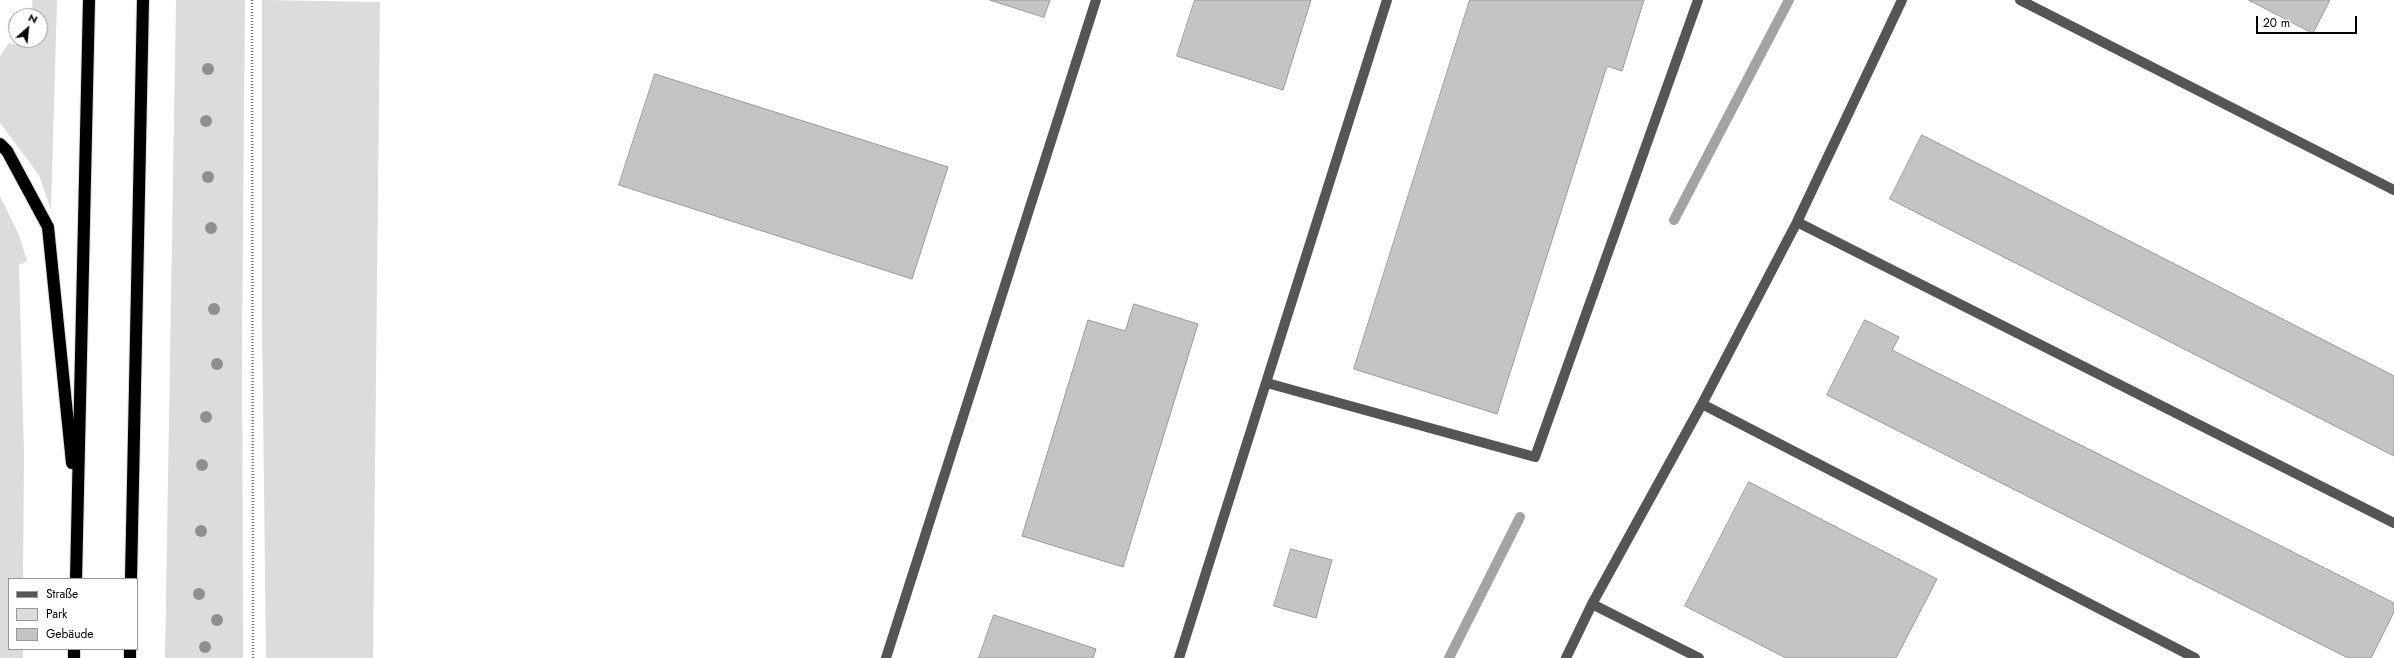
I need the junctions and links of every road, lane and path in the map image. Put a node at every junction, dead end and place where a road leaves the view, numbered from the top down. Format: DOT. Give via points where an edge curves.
graph roads {
  1 [pos="89,0"];
  2 [pos="143,0"];
  3 [pos="252,0"];
  4 [pos="1096,0"];
  5 [pos="1387,0"];
  6 [pos="1698,0"];
  7 [pos="1902,0"];
  8 [pos="2020,0"];
  9 [pos="0,144"];
  10 [pos="2394,190"];
  11 [pos="1797,222"];
  12 [pos="1267,383"];
  13 [pos="1702,404"];
  14 [pos="77,514"];
  15 [pos="2394,523"];
  16 [pos="76,578"];
  17 [pos="131,578"];
  18 [pos="1592,604"];
  19 [pos="253,658"];
  20 [pos="886,658"];
  21 [pos="1180,658"];
  22 [pos="1566,658"];
  23 [pos="1699,658"];
  24 [pos="2195,658"];
  1 -- 14 [label="highway"];
  2 -- 17 [label="highway"];
  3 -- 19 [label="path"];
  4 -- 20 [label="lane"];
  5 -- 12 [label="lane"];
  6 -- 12 [label="lane" via="1535,457"];
  7 -- 11 [label="lane"];
  8 -- 10 [label="lane"];
  9 -- 14 [label="highway" via="7,151 48,227"];
  11 -- 13 [label="lane"];
  11 -- 15 [label="lane"];
  12 -- 21 [label="lane"];
  13 -- 18 [label="lane"];
  13 -- 24 [label="lane"];
  14 -- 16 [label="highway"];
  18 -- 22 [label="lane"];
  18 -- 23 [label="lane"];
}
